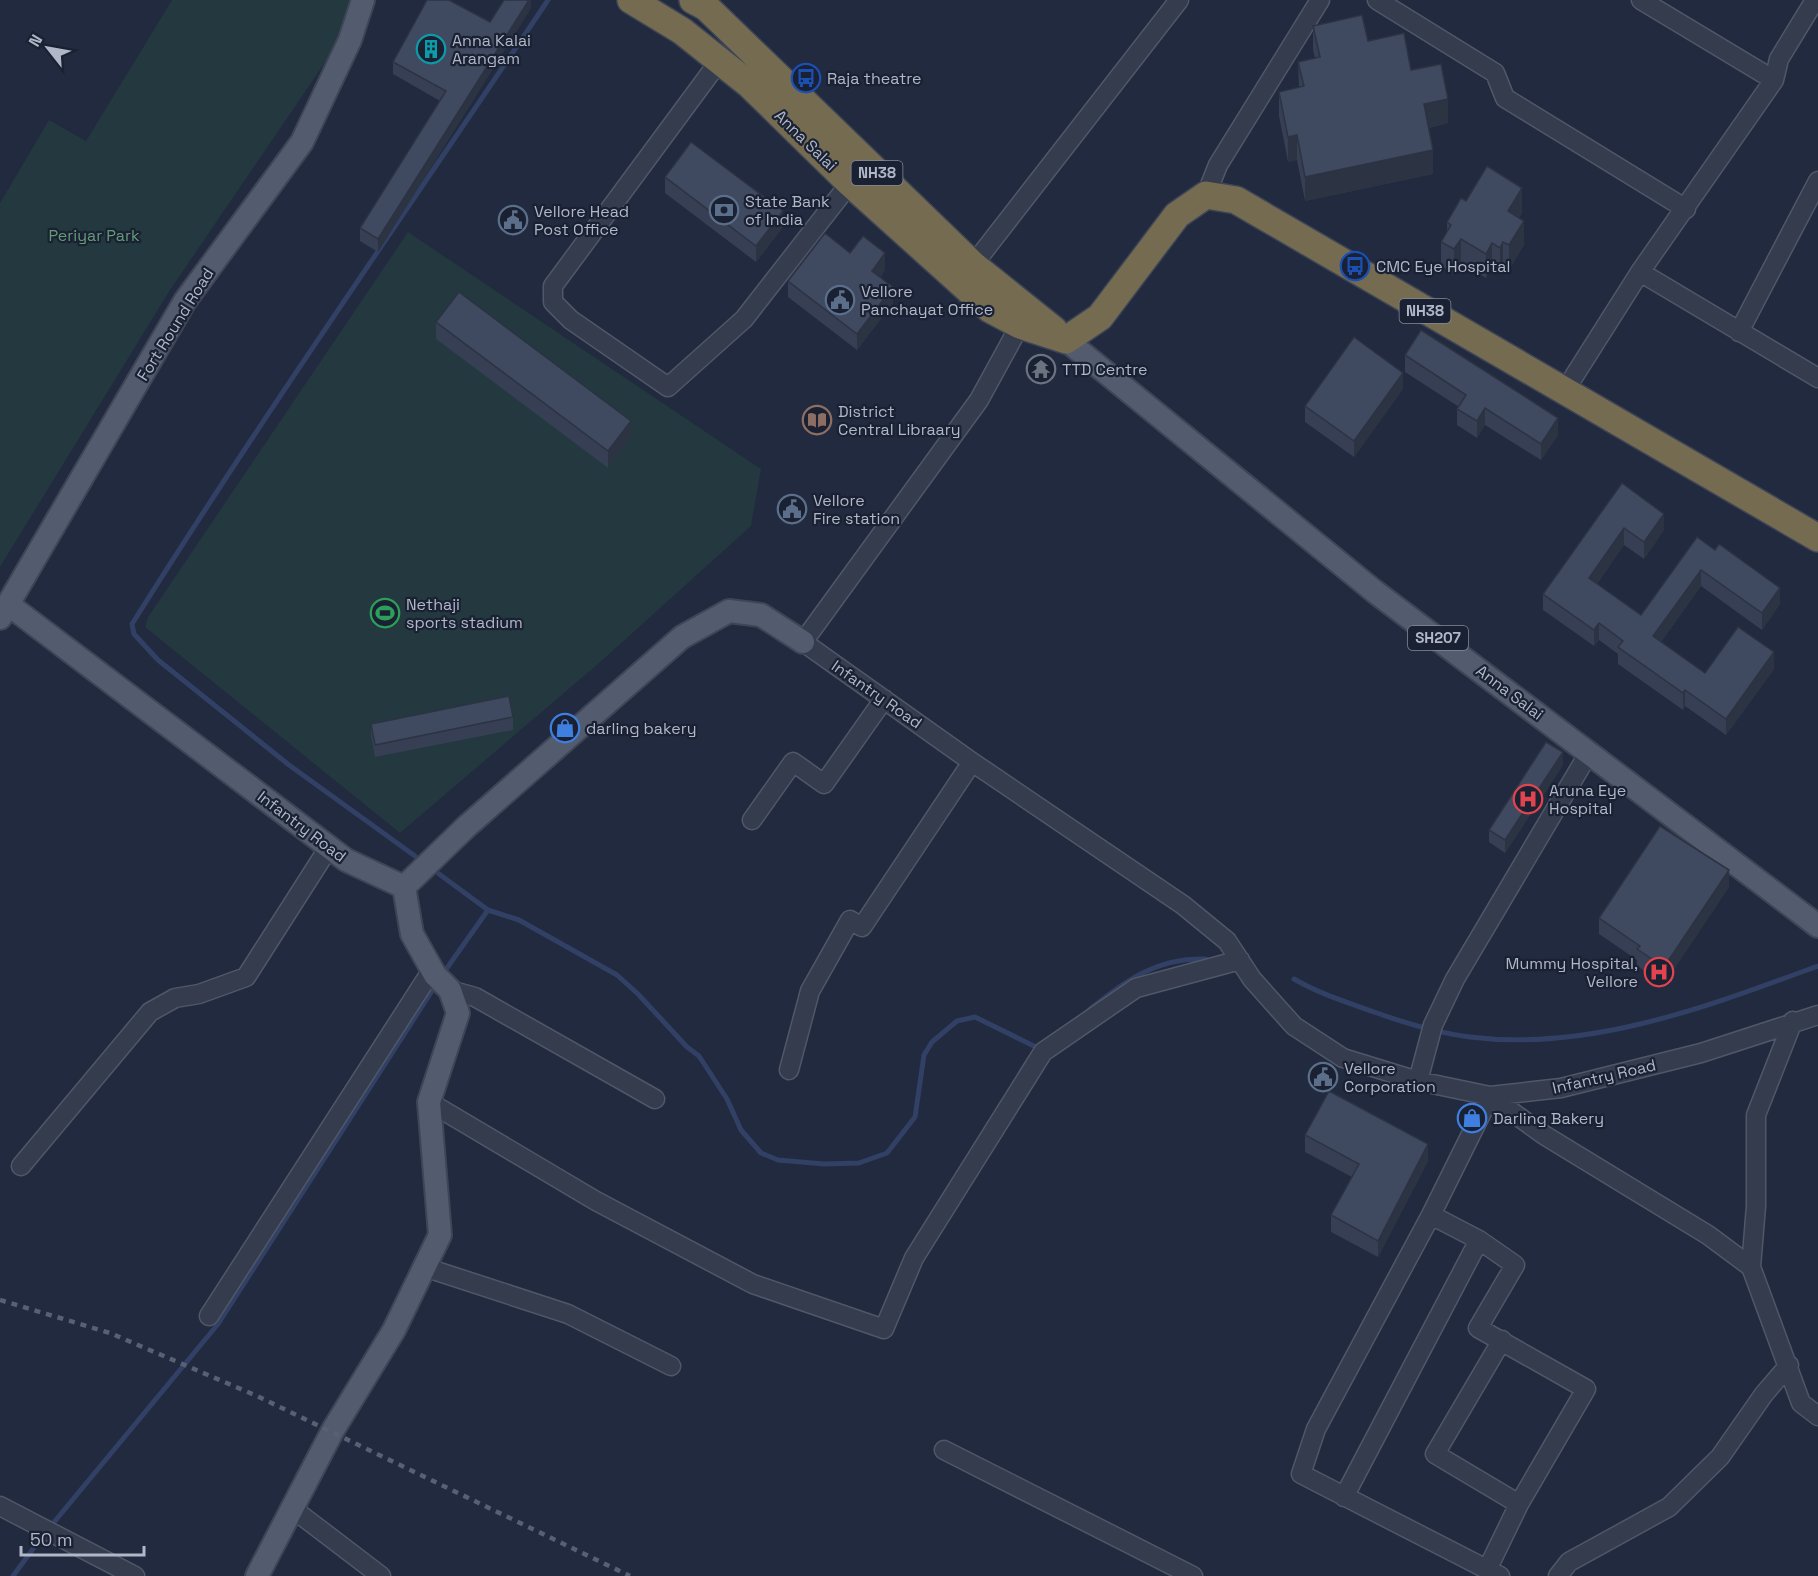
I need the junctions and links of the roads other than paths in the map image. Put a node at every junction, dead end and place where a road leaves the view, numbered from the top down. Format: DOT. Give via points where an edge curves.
graph roads {
  1 [pos="363,0"];
  2 [pos="631,0"];
  3 [pos="693,0"];
  4 [pos="1179,0"];
  5 [pos="1320,0"];
  6 [pos="1377,0"];
  7 [pos="1641,0"];
  8 [pos="1815,0"];
  9 [pos="720,60"];
  10 [pos="1774,80"];
  11 [pos="1818,181"];
  12 [pos="850,183"];
  13 [pos="1206,195"];
  14 [pos="1686,208"];
  15 [pos="973,264"];
  16 [pos="1640,272"];
  17 [pos="1020,325"];
  18 [pos="1738,332"];
  19 [pos="1066,340"];
  20 [pos="1818,378"];
  21 [pos="1564,392"];
  22 [pos="1818,538"];
  23 [pos="4,611"];
  24 [pos="803,642"];
  25 [pos="884,699"];
  26 [pos="1590,751"];
  27 [pos="972,762"];
  28 [pos="752,820"];
  29 [pos="329,847"];
  30 [pos="404,887"];
  31 [pos="1818,926"];
  32 [pos="1240,960"];
  33 [pos="432,970"];
  34 [pos="450,990"];
  35 [pos="1818,1014"];
  36 [pos="1793,1021"];
  37 [pos="789,1070"];
  38 [pos="1418,1081"];
  39 [pos="1490,1096"];
  40 [pos="655,1099"];
  41 [pos="429,1102"];
  42 [pos="21,1166"];
  43 [pos="1431,1215"];
  44 [pos="1479,1240"];
  45 [pos="424,1267"];
  46 [pos="1751,1267"];
  47 [pos="209,1316"];
  48 [pos="1502,1340"];
  49 [pos="1789,1365"];
  50 [pos="671,1366"];
  51 [pos="1818,1416"];
  52 [pos="944,1450"];
  53 [pos="1344,1497"];
  54 [pos="1519,1504"];
  55 [pos="0,1506"];
  56 [pos="293,1509"];
  57 [pos="1493,1573"];
  58 [pos="135,1576"];
  59 [pos="257,1576"];
  60 [pos="381,1576"];
  61 [pos="1193,1576"];
  62 [pos="1558,1576"];
  1 -- 23 [label="main road, Fort Round Road" via="350,40 302,142 185,301"];
  2 -- 9 [label="highway, Anna Salai / NH38"];
  3 -- 15 [label="highway, Anna Salai / NH38" via="706,7 783,79"];
  4 -- 15 [label="street"];
  5 -- 13 [label="street" via="1218,165"];
  6 -- 14 [label="street" via="1495,73 1505,98"];
  7 -- 10 [label="street"];
  8 -- 10 [label="street" via="1779,59"];
  9 -- 12 [label="highway, Anna Salai / NH38"];
  9 -- 12 [label="street" via="553,286 553,302 571,320 668,387 744,319"];
  10 -- 14 [label="street"];
  11 -- 18 [label="street"];
  12 -- 17 [label="highway, Anna Salai / NH38" via="990,309"];
  13 -- 19 [label="highway" via="1177,215 1101,317"];
  13 -- 21 [label="highway, NH38" via="1236,200"];
  14 -- 16 [label="street"];
  15 -- 19 [label="highway, Anna Salai / NH38"];
  16 -- 18 [label="street"];
  16 -- 21 [label="street"];
  17 -- 19 [label="highway, Anna Salai / NH38"];
  17 -- 24 [label="street" via="979,400"];
  18 -- 20 [label="street"];
  19 -- 26 [label="main road, Anna Salai / SH207" via="1374,591"];
  21 -- 22 [label="highway, NH38"];
  23 -- 29 [label="main road, Infantry Road"];
  24 -- 25 [label="street, Infantry Road"];
  24 -- 30 [label="main road, Infantry Road" via="761,615 729,611 682,637 466,827"];
  25 -- 27 [label="street, Infantry Road"];
  25 -- 28 [label="street" via="824,784 793,762"];
  26 -- 31 [label="main road, Anna Salai / SH207"];
  26 -- 38 [label="street" via="1455,979 1433,1024"];
  27 -- 32 [label="street, Infantry Road" via="1183,905 1227,941"];
  27 -- 37 [label="street" via="862,927 850,920 810,991"];
  29 -- 30 [label="main road, Infantry Road" via="346,860"];
  29 -- 42 [label="street" via="246,977 175,998 150,1012"];
  30 -- 33 [label="main road" via="412,934"];
  32 -- 38 [label="street, Infantry Road" via="1294,1026 1343,1058"];
  32 -- 41 [label="street" via="1136,988 1043,1052 914,1258 884,1329 753,1284 596,1201"];
  33 -- 34 [label="main road"];
  33 -- 47 [label="street"];
  34 -- 40 [label="street" via="475,997"];
  34 -- 41 [label="main road" via="458,1013"];
  35 -- 36 [label="street, Infantry Road"];
  36 -- 39 [label="street, Infantry Road" via="1701,1053 1561,1088"];
  36 -- 46 [label="street" via="1756,1115"];
  38 -- 39 [label="street, Infantry Road"];
  39 -- 43 [label="street"];
  39 -- 46 [label="street" via="1544,1135 1708,1234"];
  41 -- 45 [label="main road" via="440,1235"];
  43 -- 44 [label="street"];
  43 -- 53 [label="street" via="1316,1429 1301,1474"];
  44 -- 48 [label="street" via="1515,1265 1478,1329"];
  44 -- 53 [label="street"];
  45 -- 50 [label="street" via="568,1314"];
  45 -- 56 [label="main road" via="394,1330 333,1430"];
  46 -- 49 [label="street"];
  48 -- 54 [label="street" via="1435,1454"];
  48 -- 54 [label="street" via="1586,1389"];
  49 -- 51 [label="street" via="1801,1402"];
  49 -- 62 [label="street" via="1720,1458 1669,1507 1569,1562"];
  52 -- 61 [label="street"];
  53 -- 57 [label="street"];
  54 -- 57 [label="street"];
  55 -- 58 [label="street"];
  56 -- 59 [label="main road"];
  56 -- 60 [label="street"];
}
